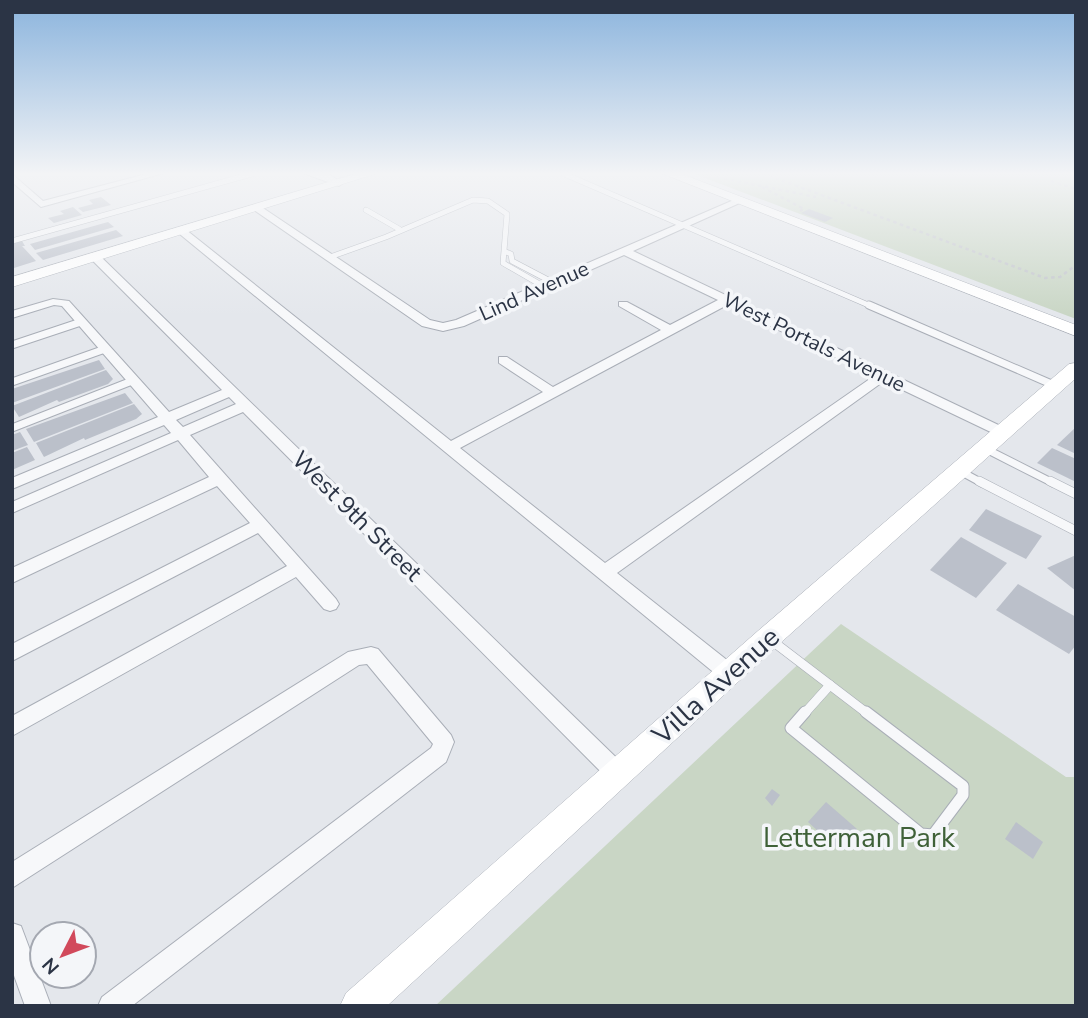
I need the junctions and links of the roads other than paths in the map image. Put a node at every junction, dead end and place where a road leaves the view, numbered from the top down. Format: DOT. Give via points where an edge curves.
graph roads {
  1 [pos="83,221"];
  2 [pos="216,221"];
  3 [pos="276,221"];
  4 [pos="384,221"];
  5 [pos="419,221"];
  6 [pos="508,221"];
  7 [pos="673,221"];
  8 [pos="694,221"];
  9 [pos="790,221"];
  10 [pos="684,225"];
  11 [pos="399,229"];
  12 [pos="181,231"];
  13 [pos="12,240"];
  14 [pos="624,251"];
  15 [pos="328,255"];
  16 [pos="95,257"];
  17 [pos="12,282"];
  18 [pos="547,284"];
  19 [pos="727,300"];
  20 [pos="623,304"];
  21 [pos="12,315"];
  22 [pos="81,322"];
  23 [pos="670,330"];
  24 [pos="1076,331"];
  25 [pos="12,345"];
  26 [pos="105,349"];
  27 [pos="503,360"];
  28 [pos="884,375"];
  29 [pos="1066,377"];
  30 [pos="132,381"];
  31 [pos="12,382"];
  32 [pos="232,391"];
  33 [pos="552,392"];
  34 [pos="246,405"];
  35 [pos="165,419"];
  36 [pos="12,428"];
  37 [pos="178,435"];
  38 [pos="995,441"];
  39 [pos="448,448"];
  40 [pos="960,471"];
  41 [pos="218,479"];
  42 [pos="12,484"];
  43 [pos="1076,494"];
  44 [pos="12,508"];
  45 [pos="260,525"];
  46 [pos="1076,531"];
  47 [pos="298,568"];
  48 [pos="604,573"];
  49 [pos="12,576"];
  50 [pos="330,604"];
  51 [pos="768,638"];
  52 [pos="12,653"];
  53 [pos="730,674"];
  54 [pos="830,685"];
  55 [pos="12,726"];
  56 [pos="618,775"];
  57 [pos="12,876"];
  58 [pos="12,935"];
  59 [pos="38,1006"];
  60 [pos="111,1006"];
  61 [pos="359,1006"];
  1 -- 13 [label="lane"];
  2 -- 12 [label="main road"];
  3 -- 15 [label="street"];
  4 -- 11 [label="lane"];
  5 -- 11 [label="lane"];
  6 -- 18 [label="lane" via="503,263"];
  7 -- 10 [label="lane"];
  8 -- 10 [label="street, Lind Avenue"];
  9 -- 24 [label="main road"];
  10 -- 14 [label="street, Lind Avenue"];
  10 -- 29 [label="lane"];
  11 -- 15 [label="lane"];
  12 -- 16 [label="main road"];
  12 -- 39 [label="street"];
  14 -- 18 [label="street, Lind Avenue"];
  14 -- 19 [label="street, West Portals Avenue"];
  15 -- 18 [label="street, Lind Avenue" via="426,323 443,327"];
  16 -- 17 [label="main road"];
  16 -- 32 [label="street, West 9th Street"];
  19 -- 23 [label="street"];
  19 -- 28 [label="street, West Portals Avenue"];
  20 -- 23 [label="street"];
  21 -- 22 [label="street" via="53,302 65,303"];
  22 -- 25 [label="lane"];
  22 -- 26 [label="street"];
  23 -- 33 [label="street"];
  26 -- 30 [label="street"];
  26 -- 31 [label="lane"];
  27 -- 33 [label="street"];
  28 -- 38 [label="street, West Portals Avenue"];
  28 -- 48 [label="street"];
  29 -- 38 [label="main road, Villa Avenue"];
  30 -- 35 [label="street"];
  30 -- 36 [label="lane"];
  32 -- 34 [label="street, West 9th Street"];
  32 -- 35 [label="street"];
  33 -- 39 [label="street"];
  34 -- 37 [label="street"];
  34 -- 56 [label="street, West 9th Street"];
  35 -- 37 [label="street"];
  35 -- 42 [label="street"];
  37 -- 41 [label="street"];
  37 -- 44 [label="street"];
  38 -- 40 [label="main road, Villa Avenue"];
  38 -- 43 [label="lane"];
  39 -- 48 [label="street"];
  40 -- 46 [label="lane"];
  40 -- 51 [label="main road, Villa Avenue"];
  41 -- 45 [label="street"];
  41 -- 49 [label="street"];
  45 -- 47 [label="street"];
  45 -- 52 [label="street"];
  47 -- 50 [label="street"];
  47 -- 55 [label="street"];
  48 -- 53 [label="street"];
  51 -- 53 [label="main road, Villa Avenue"];
  51 -- 54 [label="lane"];
  53 -- 56 [label="main road, Villa Avenue"];
  54 -- 54 [label="lane" via="963,786 963,795 933,835 921,834 791,727"];
  56 -- 61 [label="main road, Villa Avenue"];
  57 -- 60 [label="street" via="355,658 371,655 444,742 439,755"];
  58 -- 59 [label="street"];
}
